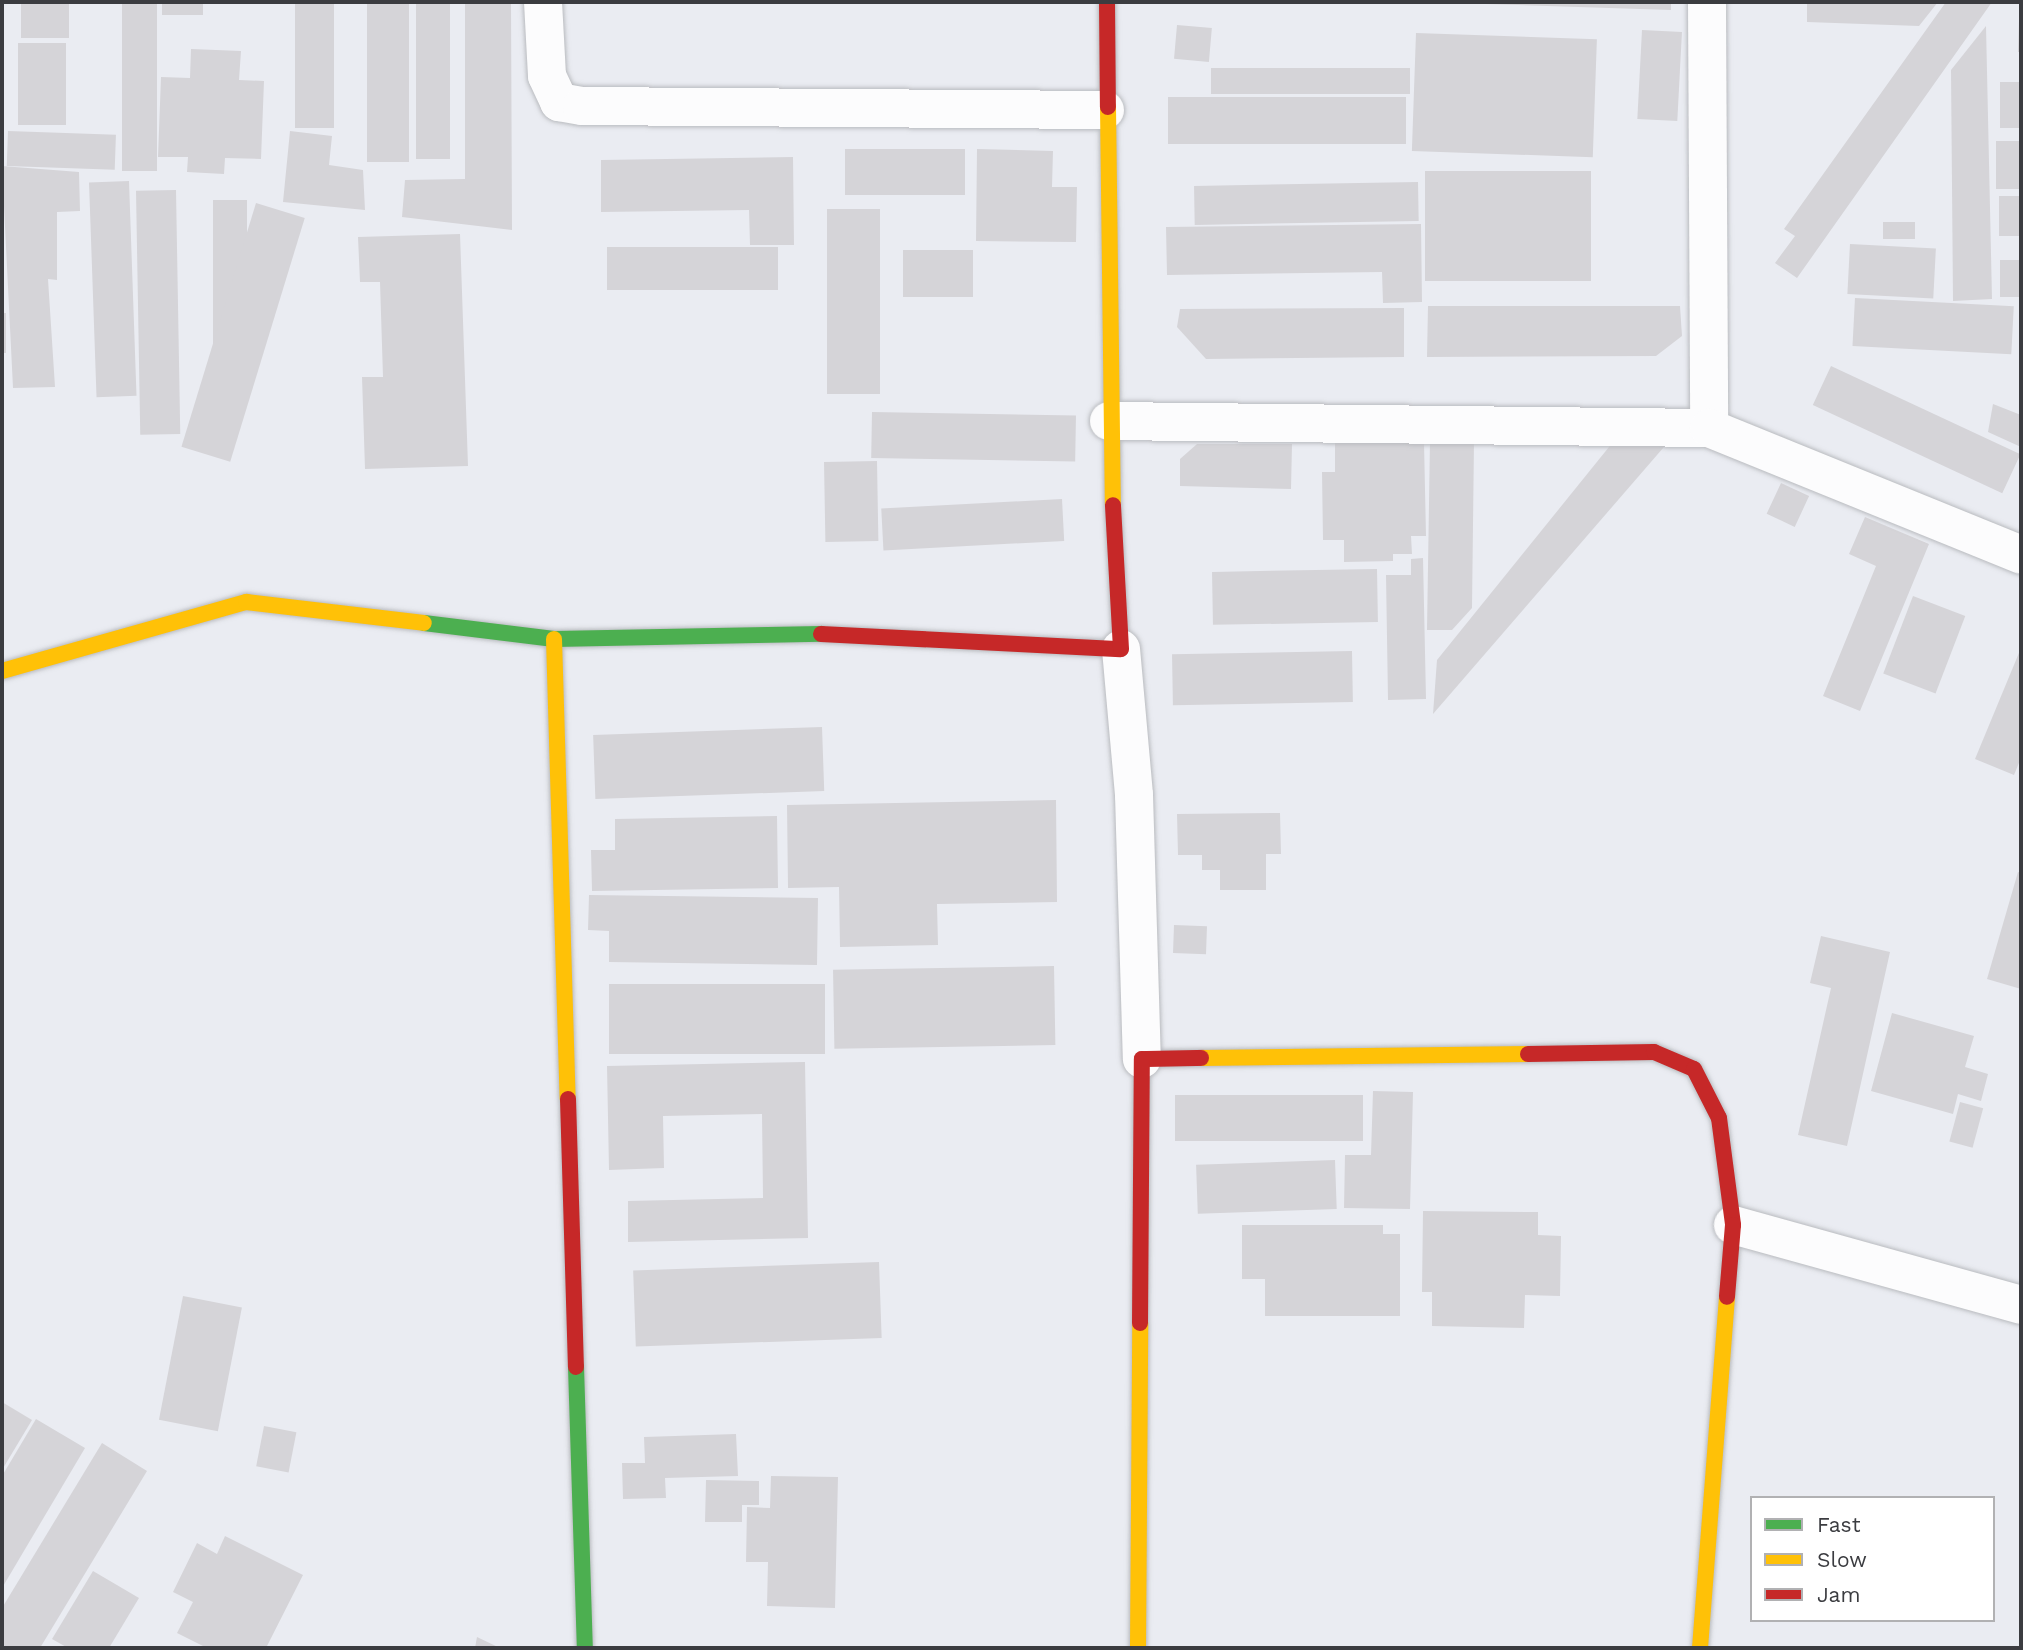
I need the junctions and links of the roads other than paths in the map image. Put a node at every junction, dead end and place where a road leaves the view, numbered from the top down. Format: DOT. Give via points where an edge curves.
graph roads {
  1 [pos="543,2"];
  2 [pos="1107,2"];
  3 [pos="1707,2"];
  4 [pos="1105,110"];
  5 [pos="1109,421"];
  6 [pos="1709,428"];
  7 [pos="2021,555"];
  8 [pos="554,639"];
  9 [pos="1121,649"];
  10 [pos="2,671"];
  11 [pos="1142,1059"];
  12 [pos="1733,1225"];
  13 [pos="2021,1305"];
  14 [pos="584,1648"];
  15 [pos="1138,1648"];
  16 [pos="1700,1648"];
  1 -- 4 [label="street" via="547,76 559,102 582,106"];
  2 -- 4 [label="street"];
  3 -- 6 [label="street"];
  4 -- 5 [label="street"];
  5 -- 6 [label="street"];
  5 -- 9 [label="street"];
  6 -- 7 [label="street"];
  8 -- 9 [label="street" via="870,633"];
  8 -- 10 [label="street" via="246,602"];
  8 -- 14 [label="street"];
  9 -- 11 [label="street" via="1134,795"];
  11 -- 12 [label="street" via="1654,1052 1694,1069 1719,1118"];
  11 -- 15 [label="street"];
  12 -- 13 [label="street"];
  12 -- 16 [label="street"];
}
